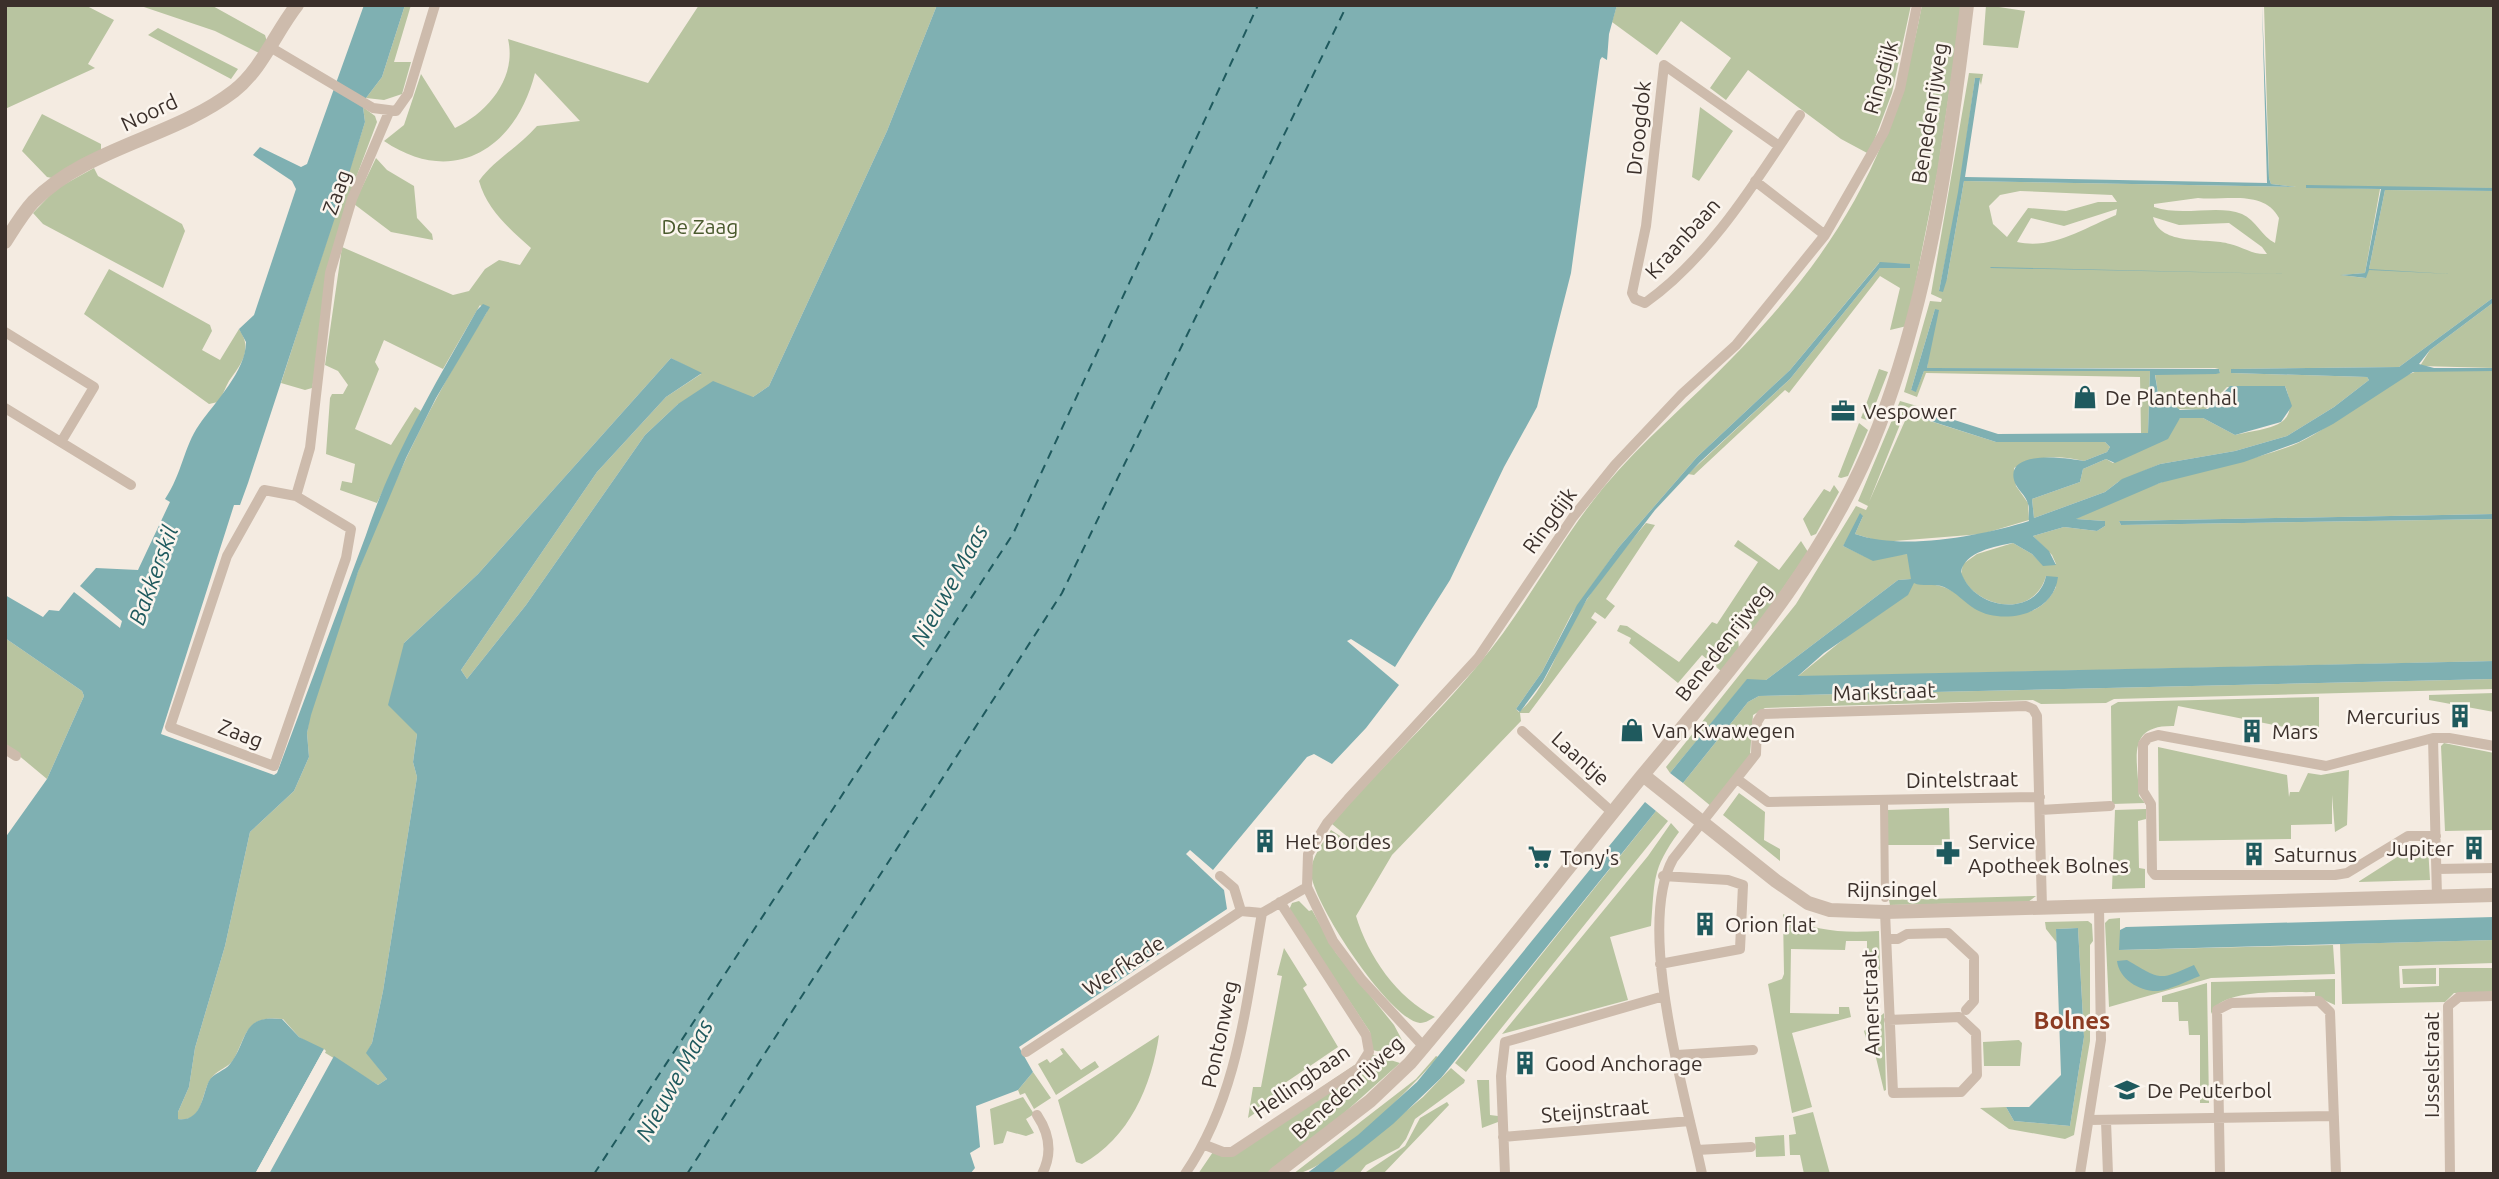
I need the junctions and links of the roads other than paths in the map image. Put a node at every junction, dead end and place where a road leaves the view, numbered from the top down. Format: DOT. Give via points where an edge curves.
graph roads {
  1 [pos="297,5"];
  2 [pos="435,5"];
  3 [pos="1917,5"];
  4 [pos="1967,5"];
  5 [pos="270,47"];
  6 [pos="389,112"];
  7 [pos="1800,115"];
  8 [pos="1779,146"];
  9 [pos="1755,181"];
  10 [pos="1825,235"];
  11 [pos="5,242"];
  12 [pos="1632,293"];
  13 [pos="5,332"];
  14 [pos="5,408"];
  15 [pos="61,442"];
  16 [pos="131,485"];
  17 [pos="296,496"];
  18 [pos="1522,731"];
  19 [pos="2433,738"];
  20 [pos="2494,746"];
  21 [pos="5,749"];
  22 [pos="16,756"];
  23 [pos="1643,775"];
  24 [pos="1737,779"];
  25 [pos="2040,797"];
  26 [pos="1884,800"];
  27 [pos="2110,806"];
  28 [pos="2040,810"];
  29 [pos="1613,813"];
  30 [pos="1702,822"];
  31 [pos="2436,836"];
  32 [pos="2437,869"];
  33 [pos="2494,869"];
  34 [pos="1220,876"];
  35 [pos="1663,876"];
  36 [pos="1307,887"];
  37 [pos="2494,895"];
  38 [pos="2437,897"];
  39 [pos="1280,902"];
  40 [pos="1885,905"];
  41 [pos="2099,906"];
  42 [pos="2042,907"];
  43 [pos="1241,911"];
  44 [pos="1262,913"];
  45 [pos="1887,939"];
  46 [pos="1660,964"];
  47 [pos="1664,996"];
  48 [pos="2494,996"];
  49 [pos="1962,1013"];
  50 [pos="1889,1020"];
  51 [pos="1424,1047"];
  52 [pos="1753,1050"];
  53 [pos="1026,1052"];
  54 [pos="1677,1055"];
  55 [pos="1037,1115"];
  56 [pos="2334,1116"];
  57 [pos="2218,1118"];
  58 [pos="2089,1120"];
  59 [pos="1690,1121"];
  60 [pos="2106,1121"];
  61 [pos="1503,1137"];
  62 [pos="1205,1145"];
  63 [pos="1752,1147"];
  64 [pos="1697,1150"];
  65 [pos="1042,1174"];
  66 [pos="1185,1174"];
  67 [pos="1275,1174"];
  68 [pos="1505,1174"];
  69 [pos="1702,1174"];
  70 [pos="2080,1174"];
  71 [pos="2108,1174"];
  72 [pos="2220,1174"];
  73 [pos="2336,1174"];
  74 [pos="2451,1174"];
  1 -- 5 [label="street, Noord"];
  2 -- 6 [label="street, Zaag" via="408,94 396,111"];
  3 -- 10 [label="street, Ringdijk" via="1893,111"];
  4 -- 23 [label="street, Benedenrijweg" via="1926,261 1907,340 1878,428 1834,523 1800,577"];
  5 -- 6 [label="street" via="373,108"];
  5 -- 11 [label="street, Noord" via="246,80 218,102 50,187 21,216"];
  6 -- 17 [label="street, Zaag" via="352,199 330,272 310,448"];
  7 -- 8 [label="street, Kraanbaan"];
  8 -- 9 [label="street, Kraanbaan"];
  8 -- 12 [label="street, Droogdok" via="1664,65 1646,226"];
  9 -- 10 [label="street"];
  9 -- 12 [label="street, Kraanbaan" via="1664,290 1645,303"];
  10 -- 36 [label="street, Ringdijk" via="1736,345 1615,465 1573,517 1478,658 1327,823 1308,854"];
  13 -- 15 [label="street" via="94,387"];
  14 -- 15 [label="street"];
  15 -- 16 [label="street"];
  17 -- 17 [label="street, Zaag" via="264,490 233,546 170,727 274,766 346,558 351,529"];
  18 -- 29 [label="street, Laantje"];
  19 -- 20 [label="street"];
  19 -- 31 [label="street"];
  19 -- 31 [label="street" via="2326,766 2158,735 2143,744 2143,791 2151,804 2152,871 2163,877 2335,875 2347,873 2407,836"];
  21 -- 22 [label="street"];
  23 -- 29 [label="street, Benedenrijweg"];
  23 -- 30 [label="street, Rijnsingel"];
  24 -- 25 [label="street, Markstraat" via="1756,754 1757,722 1762,714 2026,706 2037,716"];
  24 -- 26 [label="street, Dintelstraat" via="1768,802"];
  24 -- 30 [label="street, Markstraat"];
  25 -- 26 [label="street, Dintelstraat"];
  25 -- 28 [label="street, Markstraat"];
  26 -- 40 [label="street, Dintelstraat"];
  27 -- 28 [label="street"];
  28 -- 42 [label="street, Markstraat"];
  29 -- 51 [label="street, Benedenrijweg"];
  30 -- 35 [label="street, Markstraat"];
  30 -- 40 [label="street, Rijnsingel" via="1808,903 1830,909"];
  31 -- 32 [label="street"];
  32 -- 33 [label="street"];
  32 -- 38 [label="street"];
  34 -- 43 [label="street" via="1234,888"];
  35 -- 46 [label="street"];
  35 -- 46 [label="street" via="1728,880 1742,885 1744,895 1741,949"];
  36 -- 39 [label="street"];
  36 -- 51 [label="street, Ringdijk" via="1334,941"];
  37 -- 38 [label="street, Rijnsingel"];
  38 -- 41 [label="street, Rijnsingel"];
  39 -- 44 [label="street"];
  39 -- 62 [label="street, Hellingbaan" via="1367,1035 1369,1052 1359,1068 1232,1152"];
  40 -- 42 [label="street, Rijnsingel"];
  40 -- 45 [label="street, Amerstraat"];
  41 -- 42 [label="street, Rijnsingel"];
  41 -- 58 [label="street" via="2101,1040"];
  43 -- 44 [label="street"];
  43 -- 53 [label="street, Werfkade"];
  44 -- 62 [label="street, Pontonweg" via="1231,1079"];
  45 -- 49 [label="street" via="1948,933 1974,957 1974,1001"];
  45 -- 50 [label="street, Amerstraat"];
  46 -- 47 [label="street"];
  47 -- 54 [label="street"];
  47 -- 61 [label="street" via="1505,1042"];
  48 -- 74 [label="street, IJsselstraat" via="2459,997 2448,1006"];
  49 -- 50 [label="street"];
  49 -- 50 [label="street, Amerstraat" via="1976,1032 1977,1075 1961,1092 1893,1093"];
  51 -- 67 [label="street, Benedenrijweg" via="1370,1101"];
  52 -- 54 [label="street"];
  54 -- 59 [label="street"];
  55 -- 65 [label="street" via="1049,1150"];
  56 -- 57 [label="street"];
  56 -- 57 [label="street" via="2330,1012 2319,1001 2221,1006 2216,1013"];
  56 -- 73 [label="street"];
  57 -- 60 [label="street"];
  57 -- 72 [label="street"];
  58 -- 60 [label="street"];
  58 -- 70 [label="street"];
  59 -- 61 [label="street, Steijnstraat"];
  59 -- 64 [label="street"];
  60 -- 71 [label="street"];
  61 -- 68 [label="street"];
  62 -- 66 [label="street, Pontonweg"];
  63 -- 64 [label="street"];
  64 -- 69 [label="street"];
}
